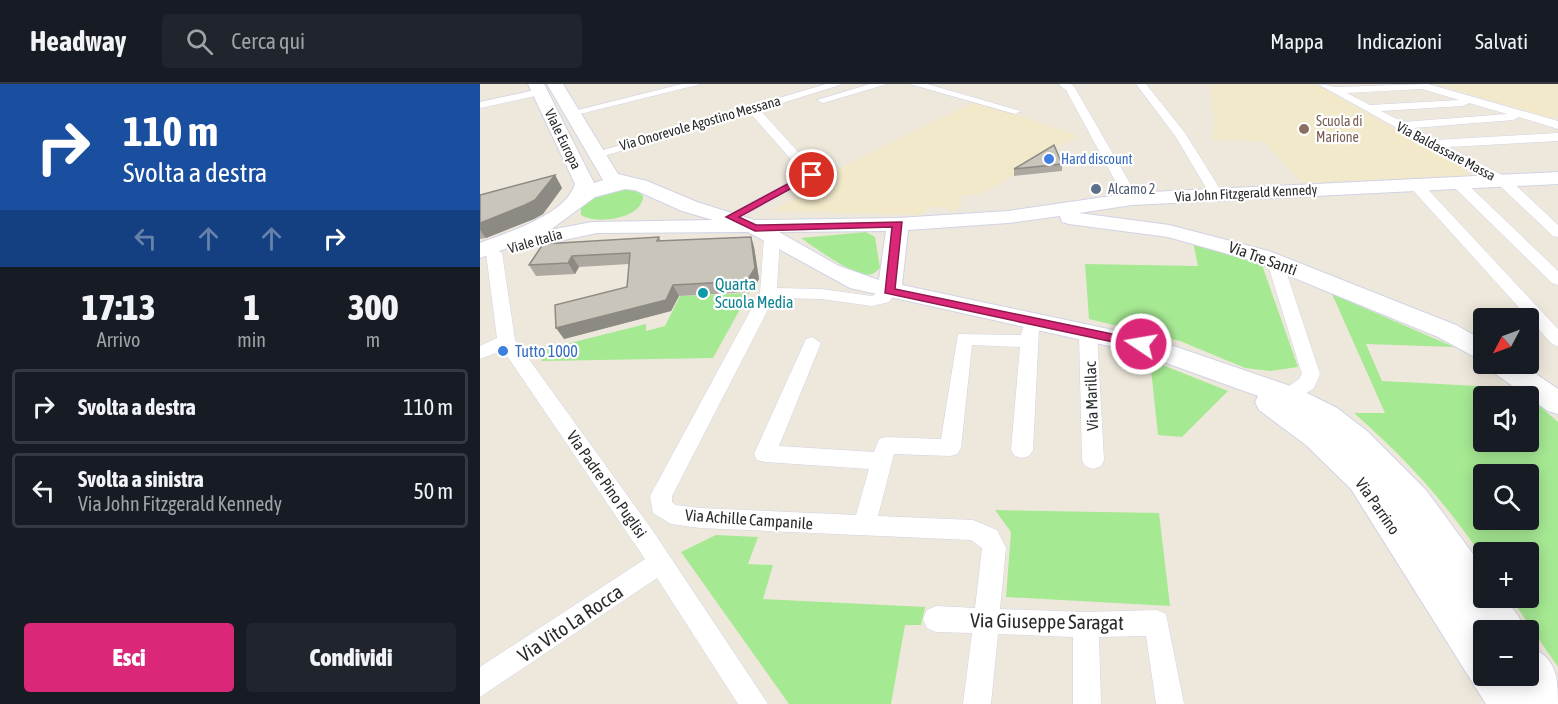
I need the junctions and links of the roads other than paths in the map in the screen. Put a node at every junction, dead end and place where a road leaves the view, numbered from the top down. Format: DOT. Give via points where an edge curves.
graph roads {
  1 [pos="696,84"];
  2 [pos="838,84"];
  3 [pos="879,84"];
  4 [pos="915,84"];
  5 [pos="1063,84"];
  6 [pos="1141,84"];
  7 [pos="1323,84"];
  8 [pos="1419,85"];
  9 [pos="544,87"];
  10 [pos="1335,90"];
  11 [pos="1478,102"];
  12 [pos="480,105"];
  13 [pos="1368,108"];
  14 [pos="1016,111"];
  15 [pos="756,112"];
  16 [pos="572,113"];
  17 [pos="1527,116"];
  18 [pos="1558,124"];
  19 [pos="1400,126"];
  20 [pos="1558,137"];
  21 [pos="1434,144"];
  22 [pos="596,154"];
  23 [pos="1558,178"];
  24 [pos="1503,181"];
  25 [pos="624,183"];
  26 [pos="1458,183"];
  27 [pos="1416,185"];
  28 [pos="654,188"];
  29 [pos="582,195"];
  30 [pos="1217,195"];
  31 [pos="1132,199"];
  32 [pos="566,211"];
  33 [pos="1028,213"];
  34 [pos="731,217"];
  35 [pos="898,224"];
  36 [pos="597,228"];
  37 [pos="1558,232"];
  38 [pos="763,233"];
  39 [pos="485,251"];
  40 [pos="1275,262"];
  41 [pos="1558,280"];
  42 [pos="889,291"];
  43 [pos="768,293"];
  44 [pos="1029,331"];
  45 [pos="1088,333"];
  46 [pos="1558,340"];
  47 [pos="506,341"];
  48 [pos="812,343"];
  49 [pos="1473,347"];
  50 [pos="480,353"];
  51 [pos="1516,374"];
  52 [pos="1283,401"];
  53 [pos="1558,403"];
  54 [pos="1022,450"];
  55 [pos="1093,460"];
  56 [pos="882,461"];
  57 [pos="864,526"];
  58 [pos="661,562"];
  59 [pos="936,619"];
  60 [pos="986,619"];
  61 [pos="1498,620"];
  62 [pos="1086,625"];
  63 [pos="1473,647"];
  64 [pos="480,683"];
  65 [pos="1539,683"];
  66 [pos="1498,686"];
  67 [pos="754,704"];
  68 [pos="977,704"];
  69 [pos="1087,704"];
  70 [pos="1170,704"];
  71 [pos="1510,704"];
  72 [pos="1553,704"];
  1 -- 16 [label="street"];
  2 -- 15 [label="street, Via Onorevole Agostino Messana"];
  3 -- 15 [label="street"];
  4 -- 14 [label="street"];
  5 -- 31 [label="street" via="1070,87"];
  6 -- 30 [label="street" via="1181,136"];
  7 -- 10 [label="street, Via Baldassare Massa"];
  8 -- 10 [label="street"];
  8 -- 11 [label="street"];
  9 -- 12 [label="street"];
  9 -- 16 [label="street, Viale Europa"];
  9 -- 29 [label="street, Viale Europa" via="585,184"];
  10 -- 13 [label="street, Via Baldassare Massa"];
  11 -- 13 [label="street"];
  11 -- 17 [label="street"];
  13 -- 19 [label="street, Via Baldassare Massa"];
  15 -- 22 [label="street, Via Onorevole Agostino Messana"];
  15 -- 34 [label="street" via="812,175"];
  16 -- 22 [label="street, Viale Europa"];
  17 -- 18 [label="street"];
  17 -- 19 [label="street"];
  19 -- 21 [label="street, Via Baldassare Massa"];
  20 -- 21 [label="street"];
  21 -- 24 [label="street, Via Baldassare Massa"];
  22 -- 25 [label="street, Viale Europa" via="610,178"];
  23 -- 24 [label="street, Via John Fitzgerald Kennedy"];
  24 -- 26 [label="street, Via John Fitzgerald Kennedy"];
  24 -- 37 [label="street, Via Baldassare Massa"];
  25 -- 28 [label="street, Via John Fitzgerald Kennedy"];
  25 -- 29 [label="street"];
  26 -- 27 [label="street, Via John Fitzgerald Kennedy"];
  26 -- 41 [label="street"];
  27 -- 30 [label="street, Via John Fitzgerald Kennedy"];
  27 -- 46 [label="street"];
  28 -- 34 [label="street, Via John Fitzgerald Kennedy" via="681,203"];
  28 -- 36 [label="street" via="658,200 644,214"];
  29 -- 32 [label="street, Viale Italia"];
  30 -- 31 [label="street, Via John Fitzgerald Kennedy"];
  31 -- 33 [label="street, Via John Fitzgerald Kennedy"];
  32 -- 36 [label="street" via="570,223"];
  32 -- 39 [label="street, Viale Italia"];
  33 -- 35 [label="street, Via John Fitzgerald Kennedy"];
  33 -- 40 [label="street, Via Tre Santi" via="1169,231"];
  34 -- 38 [label="street, Via John Fitzgerald Kennedy"];
  35 -- 38 [label="street, Via John Fitzgerald Kennedy"];
  35 -- 42 [label="street"];
  36 -- 38 [label="street, Via John Fitzgerald Kennedy"];
  36 -- 39 [label="street, Viale Italia"];
  38 -- 42 [label="street, Via Parrino" via="826,270"];
  38 -- 43 [label="street, Via Achille Campanile"];
  39 -- 47 [label="street, Via Padre Pino Puglisi"];
  40 -- 49 [label="street, Via Tre Santi" via="1447,332"];
  40 -- 52 [label="street" via="1311,374 1307,383"];
  42 -- 43 [label="street" via="872,301 821,294"];
  42 -- 44 [label="street, Via Parrino"];
  43 -- 57 [label="street, Via Achille Campanile" via="661,496 661,506 671,514 700,518"];
  44 -- 45 [label="street, Via Parrino"];
  44 -- 54 [label="street"];
  44 -- 56 [label="street" via="964,338 950,448 886,445"];
  45 -- 52 [label="street, Via Parrino" via="1141,344 1205,365"];
  45 -- 55 [label="street, Via Marillac"];
  47 -- 50 [label="street"];
  47 -- 58 [label="street, Via Padre Pino Puglisi"];
  48 -- 56 [label="street" via="765,454"];
  51 -- 53 [label="street"];
  52 -- 61 [label="street, Via Parrino" via="1327,416 1392,474"];
  52 -- 63 [label="street, Via Parrino" via="1362,480"];
  56 -- 57 [label="street"];
  57 -- 60 [label="street, Via Achille Campanile" via="973,530 989,537 994,548"];
  58 -- 64 [label="street, Via Vito La Rocca"];
  58 -- 67 [label="street, Via Padre Pino Puglisi"];
  59 -- 60 [label="street, Via Giuseppe Saragat"];
  60 -- 62 [label="street, Via Giuseppe Saragat"];
  60 -- 68 [label="street"];
  62 -- 69 [label="street"];
  62 -- 70 [label="street, Via Giuseppe Saragat" via="1158,623"];
  65 -- 72 [label="street"];
  66 -- 71 [label="street"];
}
